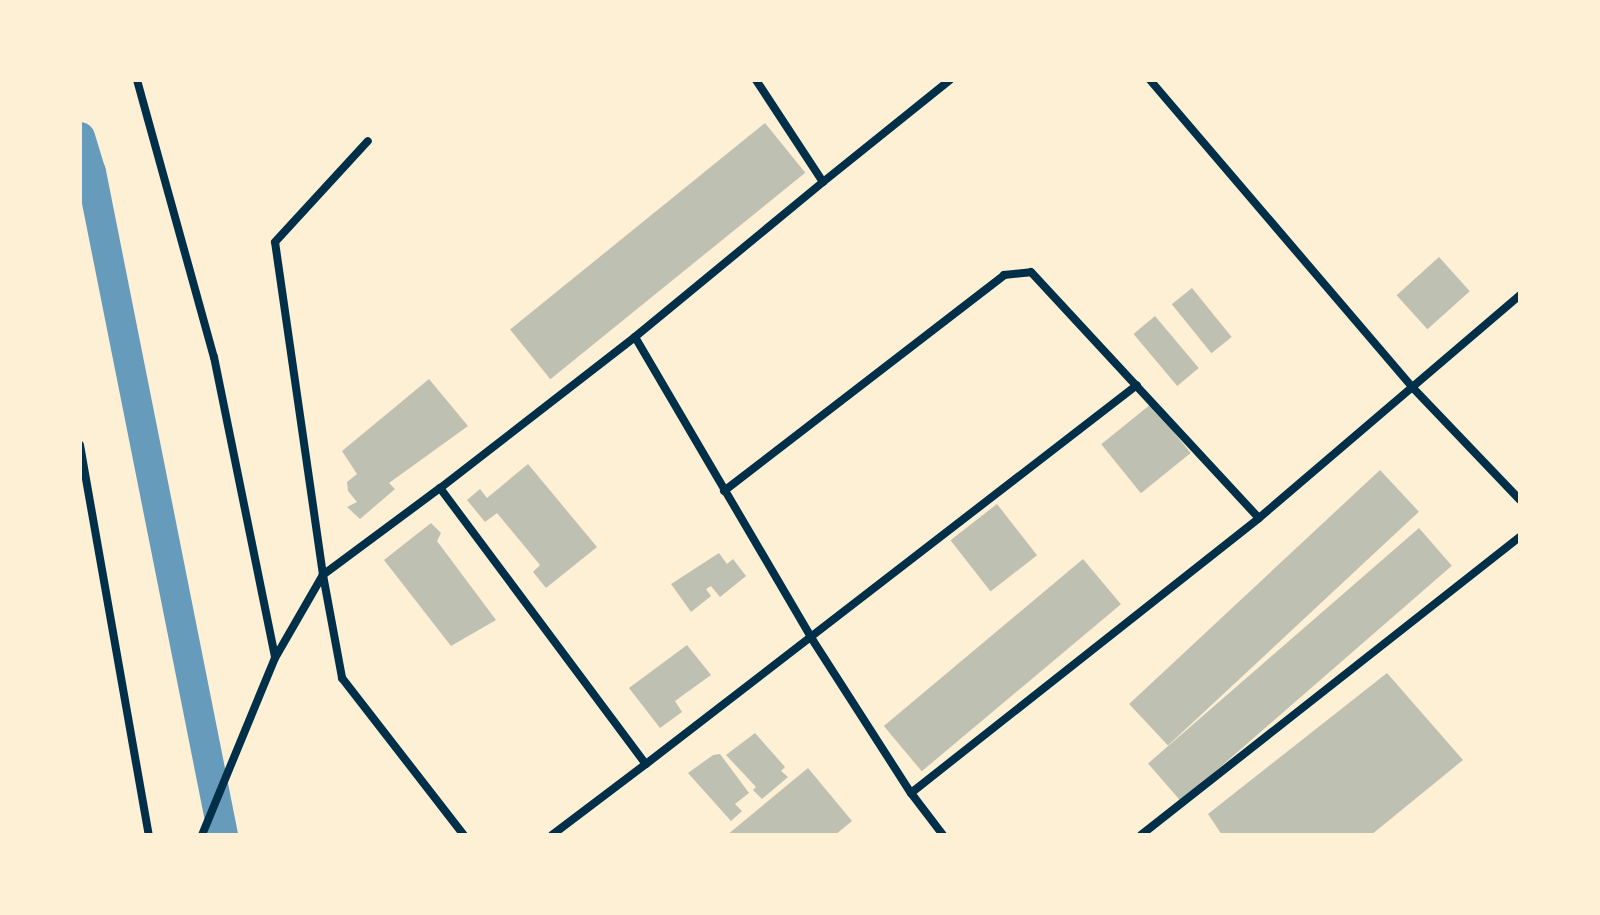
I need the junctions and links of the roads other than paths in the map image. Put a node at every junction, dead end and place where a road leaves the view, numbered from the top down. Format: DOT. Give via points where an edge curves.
graph roads {
  1 [pos="137,80"];
  2 [pos="756,80"];
  3 [pos="950,80"];
  4 [pos="1150,80"];
  5 [pos="368,141"];
  6 [pos="823,182"];
  7 [pos="1520,295"];
  8 [pos="635,337"];
  9 [pos="1137,385"];
  10 [pos="1414,389"];
  11 [pos="80,445"];
  12 [pos="440,488"];
  13 [pos="724,491"];
  14 [pos="1520,500"];
  15 [pos="1259,518"];
  16 [pos="1520,537"];
  17 [pos="323,575"];
  18 [pos="812,639"];
  19 [pos="275,658"];
  20 [pos="646,764"];
  21 [pos="911,793"];
  22 [pos="149,835"];
  23 [pos="202,835"];
  24 [pos="464,835"];
  25 [pos="552,835"];
  26 [pos="943,835"];
  27 [pos="1141,835"];
  1 -- 19 [label="street" via="214,357"];
  2 -- 6 [label="street"];
  3 -- 6 [label="street"];
  4 -- 10 [label="street"];
  5 -- 17 [label="street" via="275,242"];
  6 -- 8 [label="street"];
  7 -- 10 [label="street"];
  8 -- 12 [label="street"];
  8 -- 13 [label="street"];
  9 -- 13 [label="street" via="1031,272 1004,275"];
  9 -- 15 [label="street"];
  9 -- 18 [label="street"];
  10 -- 14 [label="street"];
  10 -- 15 [label="street"];
  11 -- 22 [label="street"];
  12 -- 17 [label="street"];
  12 -- 20 [label="street"];
  13 -- 18 [label="street"];
  15 -- 21 [label="street"];
  16 -- 27 [label="street"];
  17 -- 19 [label="street"];
  17 -- 24 [label="street" via="342,678"];
  18 -- 20 [label="street"];
  18 -- 21 [label="street"];
  19 -- 23 [label="street"];
  20 -- 25 [label="street"];
  21 -- 26 [label="street"];
}
